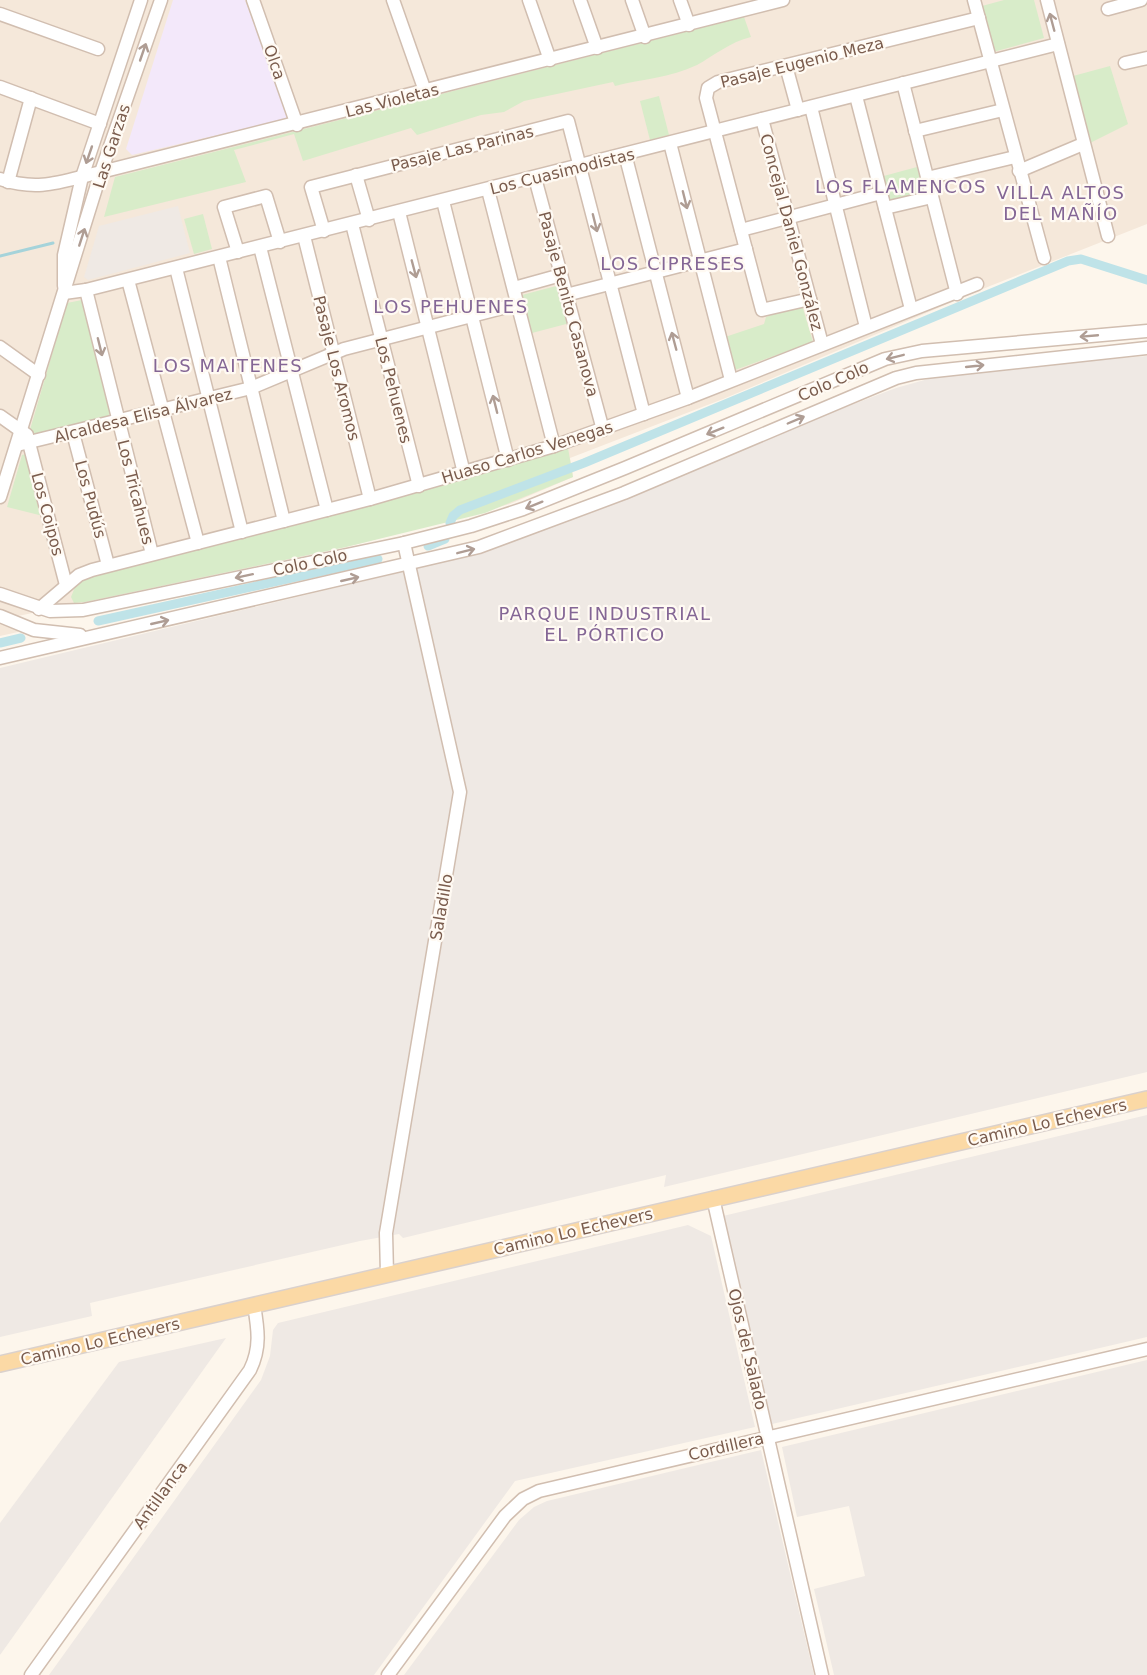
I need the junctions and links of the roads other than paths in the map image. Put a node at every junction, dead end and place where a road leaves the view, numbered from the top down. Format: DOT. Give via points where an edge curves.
graph roads {
  1 [pos="141,0"];
  2 [pos="161,0"];
  3 [pos="253,0"];
  4 [pos="393,0"];
  5 [pos="529,0"];
  6 [pos="580,0"];
  7 [pos="632,0"];
  8 [pos="680,0"];
  9 [pos="783,0"];
  10 [pos="974,0"];
  11 [pos="1047,0"];
  12 [pos="1142,0"];
  13 [pos="1108,9"];
  14 [pos="0,14"];
  15 [pos="979,18"];
  16 [pos="689,25"];
  17 [pos="645,37"];
  18 [pos="1058,44"];
  19 [pos="597,48"];
  20 [pos="98,49"];
  21 [pos="1147,58"];
  22 [pos="549,60"];
  23 [pos="990,61"];
  24 [pos="1125,63"];
  25 [pos="786,66"];
  26 [pos="903,84"];
  27 [pos="0,87"];
  28 [pos="425,92"];
  29 [pos="856,96"];
  30 [pos="31,99"];
  31 [pos="811,107"];
  32 [pos="798,110"];
  33 [pos="1002,110"];
  34 [pos="762,119"];
  35 [pos="100,124"];
  36 [pos="297,125"];
  37 [pos="715,131"];
  38 [pos="915,131"];
  39 [pos="670,143"];
  40 [pos="1083,144"];
  41 [pos="626,154"];
  42 [pos="1015,157"];
  43 [pos="581,166"];
  44 [pos="1019,171"];
  45 [pos="101,172"];
  46 [pos="356,175"];
  47 [pos="82,177"];
  48 [pos="535,178"];
  49 [pos="927,178"];
  50 [pos="4,180"];
  51 [pos="488,189"];
  52 [pos="881,194"];
  53 [pos="932,197"];
  54 [pos="443,201"];
  55 [pos="836,205"];
  56 [pos="885,208"];
  57 [pos="399,212"];
  58 [pos="788,218"];
  59 [pos="369,220"];
  60 [pos="352,224"];
  61 [pos="741,230"];
  62 [pos="324,231"];
  63 [pos="304,236"];
  64 [pos="1108,236"];
  65 [pos="280,242"];
  66 [pos="260,247"];
  67 [pos="746,249"];
  68 [pos="238,252"];
  69 [pos="219,257"];
  70 [pos="1044,258"];
  71 [pos="701,261"];
  72 [pos="176,268"];
  73 [pos="656,272"];
  74 [pos="561,275"];
  75 [pos="128,279"];
  76 [pos="611,284"];
  77 [pos="977,284"];
  78 [pos="514,288"];
  79 [pos="86,290"];
  80 [pos="64,293"];
  81 [pos="957,294"];
  82 [pos="566,295"];
  83 [pos="810,299"];
  84 [pos="518,304"];
  85 [pos="911,309"];
  86 [pos="473,316"];
  87 [pos="429,327"];
  88 [pos="866,327"];
  89 [pos="1147,331"];
  90 [pos="1061,338"];
  91 [pos="382,339"];
  92 [pos="1045,340"];
  93 [pos="822,344"];
  94 [pos="0,347"];
  95 [pos="1147,348"];
  96 [pos="334,353"];
  97 [pos="1063,357"];
  98 [pos="1047,358"];
  99 [pos="293,370"];
  100 [pos="39,375"];
  101 [pos="731,380"];
  102 [pos="251,388"];
  103 [pos="688,398"];
  104 [pos="207,399"];
  105 [pos="163,410"];
  106 [pos="645,414"];
  107 [pos="0,416"];
  108 [pos="118,421"];
  109 [pos="603,430"];
  110 [pos="73,433"];
  111 [pos="26,440"];
  112 [pos="554,446"];
  113 [pos="508,460"];
  114 [pos="631,466"];
  115 [pos="615,472"];
  116 [pos="464,473"];
  117 [pos="418,486"];
  118 [pos="640,486"];
  119 [pos="624,493"];
  120 [pos="0,497"];
  121 [pos="370,499"];
  122 [pos="327,510"];
  123 [pos="284,521"];
  124 [pos="242,532"];
  125 [pos="198,543"];
  126 [pos="404,543"];
  127 [pos="152,554"];
  128 [pos="108,565"];
  129 [pos="409,565"];
  130 [pos="66,585"];
  131 [pos="0,594"];
  132 [pos="39,609"];
  133 [pos="72,611"];
  134 [pos="0,616"];
  135 [pos="30,628"];
  136 [pos="102,635"];
  137 [pos="32,651"];
  138 [pos="0,658"];
  139 [pos="1147,1099"];
  140 [pos="713,1198"];
  141 [pos="387,1274"];
  142 [pos="254,1305"];
  143 [pos="1147,1349"];
  144 [pos="0,1364"];
  145 [pos="768,1436"];
  146 [pos="31,1675"];
  147 [pos="388,1675"];
  148 [pos="822,1675"];
  1 -- 35 [label="street, Las Garzas"];
  45 -- 2 [label="street, Las Garzas, one-way"];
  3 -- 36 [label="street, Olca"];
  4 -- 28 [label="street"];
  5 -- 22 [label="street"];
  6 -- 19 [label="street"];
  7 -- 17 [label="street"];
  8 -- 16 [label="street"];
  9 -- 16 [label="street, Las Violetas"];
  10 -- 15 [label="street"];
  18 -- 11 [label="street, one-way"];
  12 -- 13 [label="street"];
  14 -- 20 [label="street"];
  15 -- 23 [label="street"];
  15 -- 25 [label="street, Pasaje Eugenio Meza"];
  16 -- 17 [label="street, Las Violetas"];
  17 -- 19 [label="street, Las Violetas"];
  18 -- 23 [label="street, Los Cuasimodistas"];
  18 -- 40 [label="street"];
  19 -- 22 [label="street, Las Violetas"];
  21 -- 24 [label="street"];
  22 -- 28 [label="street, Las Violetas"];
  23 -- 26 [label="street, Los Cuasimodistas"];
  23 -- 33 [label="street"];
  25 -- 32 [label="street"];
  25 -- 37 [label="street, Pasaje Eugenio Meza" via="718,82 708,88 706,98"];
  26 -- 29 [label="street, Los Cuasimodistas"];
  26 -- 38 [label="street"];
  27 -- 30 [label="street"];
  28 -- 36 [label="street, Las Violetas"];
  29 -- 31 [label="street, Los Cuasimodistas"];
  29 -- 52 [label="street"];
  30 -- 35 [label="street"];
  30 -- 50 [label="street"];
  31 -- 32 [label="street, Los Cuasimodistas"];
  31 -- 55 [label="street"];
  32 -- 34 [label="street, Los Cuasimodistas"];
  33 -- 38 [label="street"];
  33 -- 42 [label="street"];
  34 -- 37 [label="street, Los Cuasimodistas"];
  34 -- 58 [label="street, Concejal Daniel González"];
  35 -- 47 [label="street, Las Garzas, one-way"];
  36 -- 45 [label="street, Las Violetas"];
  37 -- 39 [label="street, Los Cuasimodistas"];
  37 -- 61 [label="street, Pasaje Eugenio Meza"];
  38 -- 49 [label="street"];
  39 -- 41 [label="street, Los Cuasimodistas"];
  39 -- 71 [label="street, one-way"];
  40 -- 44 [label="street"];
  40 -- 64 [label="street"];
  41 -- 43 [label="street, Los Cuasimodistas"];
  41 -- 73 [label="street"];
  42 -- 44 [label="street"];
  42 -- 49 [label="street"];
  43 -- 46 [label="street, Pasaje Las Parinas" via="568,121"];
  43 -- 48 [label="street, Los Cuasimodistas"];
  43 -- 76 [label="street, one-way"];
  44 -- 70 [label="street"];
  45 -- 47 [label="street, Las Violetas"];
  80 -- 45 [label="street, Las Garzas, one-way"];
  46 -- 59 [label="street"];
  46 -- 62 [label="street, Pasaje Las Parinas" via="311,187"];
  47 -- 50 [label="street, Las Violetas" via="36,187"];
  47 -- 80 [label="street, Las Garzas" via="64,255"];
  48 -- 51 [label="street, Los Cuasimodistas"];
  48 -- 74 [label="street, Pasaje Benito Casanova"];
  49 -- 53 [label="street"];
  51 -- 54 [label="street, Los Cuasimodistas"];
  51 -- 78 [label="street"];
  52 -- 55 [label="street"];
  52 -- 56 [label="street"];
  53 -- 56 [label="street"];
  53 -- 81 [label="street"];
  54 -- 57 [label="street, Los Cuasimodistas"];
  54 -- 86 [label="street"];
  55 -- 58 [label="street"];
  55 -- 88 [label="street"];
  56 -- 85 [label="street"];
  57 -- 59 [label="street, Los Cuasimodistas"];
  57 -- 87 [label="street, one-way"];
  58 -- 61 [label="street"];
  58 -- 83 [label="street, Concejal Daniel González"];
  59 -- 60 [label="street, Los Cuasimodistas"];
  60 -- 62 [label="street, Los Cuasimodistas"];
  60 -- 91 [label="street, Los Pehuenes"];
  61 -- 67 [label="street, Pasaje Eugenio Meza"];
  62 -- 63 [label="street, Los Cuasimodistas"];
  63 -- 65 [label="street, Los Cuasimodistas"];
  63 -- 96 [label="street, Pasaje Los Aromos"];
  65 -- 66 [label="street, Los Cuasimodistas"];
  65 -- 68 [label="street" via="266,196 224,207"];
  66 -- 68 [label="street, Los Cuasimodistas"];
  66 -- 99 [label="street"];
  67 -- 71 [label="street"];
  67 -- 83 [label="street, Pasaje Eugenio Meza" via="762,310"];
  68 -- 69 [label="street, Los Cuasimodistas"];
  69 -- 72 [label="street, Los Cuasimodistas"];
  69 -- 102 [label="street"];
  71 -- 73 [label="street"];
  71 -- 101 [label="street"];
  72 -- 75 [label="street, Los Cuasimodistas"];
  72 -- 104 [label="street"];
  73 -- 76 [label="street"];
  103 -- 73 [label="street, one-way"];
  74 -- 78 [label="street"];
  74 -- 82 [label="street, Pasaje Benito Casanova"];
  75 -- 79 [label="street, Los Cuasimodistas"];
  75 -- 105 [label="street"];
  76 -- 82 [label="street"];
  76 -- 106 [label="street"];
  77 -- 81 [label="street, Huaso Carlos Venegas"];
  78 -- 84 [label="street"];
  79 -- 80 [label="street, Los Cuasimodistas"];
  79 -- 108 [label="street, Los Tricahues, one-way"];
  80 -- 100 [label="street, Las Garzas"];
  81 -- 85 [label="street, Huaso Carlos Venegas"];
  82 -- 109 [label="street, Pasaje Benito Casanova"];
  83 -- 93 [label="street, Concejal Daniel González"];
  84 -- 86 [label="street, Alcaldesa Elisa Álvarez"];
  84 -- 112 [label="street"];
  85 -- 88 [label="street, Huaso Carlos Venegas"];
  86 -- 87 [label="street, Alcaldesa Elisa Álvarez"];
  113 -- 86 [label="street, one-way"];
  87 -- 91 [label="street, Alcaldesa Elisa Álvarez"];
  87 -- 116 [label="street"];
  88 -- 93 [label="street, Huaso Carlos Venegas"];
  89 -- 90 [label="street, Colo Colo, one-way"];
  90 -- 92 [label="street, Colo Colo"];
  90 -- 97 [label="street"];
  91 -- 96 [label="street, Alcaldesa Elisa Álvarez"];
  91 -- 117 [label="street, Los Pehuenes"];
  92 -- 98 [label="street"];
  92 -- 114 [label="street, Colo Colo, one-way" via="922,351 885,359"];
  93 -- 101 [label="street, Huaso Carlos Venegas"];
  94 -- 100 [label="street"];
  95 -- 97 [label="street, Colo Colo"];
  96 -- 99 [label="street, Alcaldesa Elisa Álvarez"];
  96 -- 121 [label="street, Pasaje Los Aromos"];
  97 -- 98 [label="street, Colo Colo"];
  118 -- 98 [label="street, Colo Colo, one-way" via="896,378"];
  99 -- 102 [label="street, Alcaldesa Elisa Álvarez"];
  99 -- 122 [label="street"];
  100 -- 111 [label="street, Las Garzas"];
  101 -- 103 [label="street, Huaso Carlos Venegas"];
  102 -- 104 [label="street, Alcaldesa Elisa Álvarez"];
  102 -- 123 [label="street"];
  103 -- 106 [label="street, Huaso Carlos Venegas"];
  104 -- 105 [label="street, Alcaldesa Elisa Álvarez"];
  104 -- 124 [label="street"];
  105 -- 108 [label="street, Alcaldesa Elisa Álvarez"];
  105 -- 125 [label="street"];
  106 -- 109 [label="street, Huaso Carlos Venegas"];
  107 -- 111 [label="street"];
  108 -- 110 [label="street, Alcaldesa Elisa Álvarez"];
  108 -- 127 [label="street, Los Tricahues"];
  109 -- 112 [label="street, Huaso Carlos Venegas"];
  110 -- 111 [label="street, Alcaldesa Elisa Álvarez"];
  110 -- 128 [label="street, Los Pudús"];
  111 -- 120 [label="street, Las Garzas"];
  111 -- 130 [label="street, Los Coipos"];
  112 -- 113 [label="street, Huaso Carlos Venegas"];
  113 -- 116 [label="street, Huaso Carlos Venegas"];
  114 -- 115 [label="street, Colo Colo"];
  114 -- 118 [label="street"];
  115 -- 119 [label="street"];
  115 -- 126 [label="street, Colo Colo, one-way" via="523,509"];
  116 -- 117 [label="street, Huaso Carlos Venegas"];
  117 -- 121 [label="street, Huaso Carlos Venegas"];
  118 -- 119 [label="street, Colo Colo"];
  129 -- 119 [label="street, Colo Colo, one-way" via="479,548"];
  121 -- 122 [label="street, Huaso Carlos Venegas"];
  122 -- 123 [label="street, Huaso Carlos Venegas"];
  123 -- 124 [label="street, Huaso Carlos Venegas"];
  124 -- 125 [label="street, Huaso Carlos Venegas"];
  125 -- 127 [label="street, Huaso Carlos Venegas"];
  126 -- 129 [label="street, Saladillo"];
  126 -- 133 [label="street, Colo Colo, one-way"];
  127 -- 128 [label="street, Huaso Carlos Venegas"];
  128 -- 130 [label="street, Huaso Carlos Venegas" via="80,574"];
  136 -- 129 [label="street, Colo Colo, one-way"];
  129 -- 141 [label="street, Saladillo" via="460,792 387,1225"];
  130 -- 132 [label="street, Huaso Carlos Venegas"];
  130 -- 133 [label="street" via="63,595"];
  131 -- 132 [label="street, Colo Colo"];
  132 -- 133 [label="street, Colo Colo"];
  134 -- 135 [label="street, Colo Colo"];
  135 -- 136 [label="street, Colo Colo" via="62,635"];
  135 -- 137 [label="street"];
  136 -- 137 [label="street, Colo Colo"];
  137 -- 138 [label="street, Colo Colo"];
  139 -- 140 [label="main road, Camino Lo Echevers"];
  140 -- 141 [label="main road, Camino Lo Echevers"];
  140 -- 145 [label="street, Ojos del Salado"];
  141 -- 142 [label="main road, Camino Lo Echevers"];
  142 -- 144 [label="main road, Camino Lo Echevers"];
  142 -- 146 [label="street, Antillanca" via="259,1336 250,1370"];
  143 -- 145 [label="street, Cordillera"];
  145 -- 147 [label="street, Cordillera" via="548,1487 523,1499 505,1516"];
  145 -- 148 [label="street, Ojos del Salado"];
}
